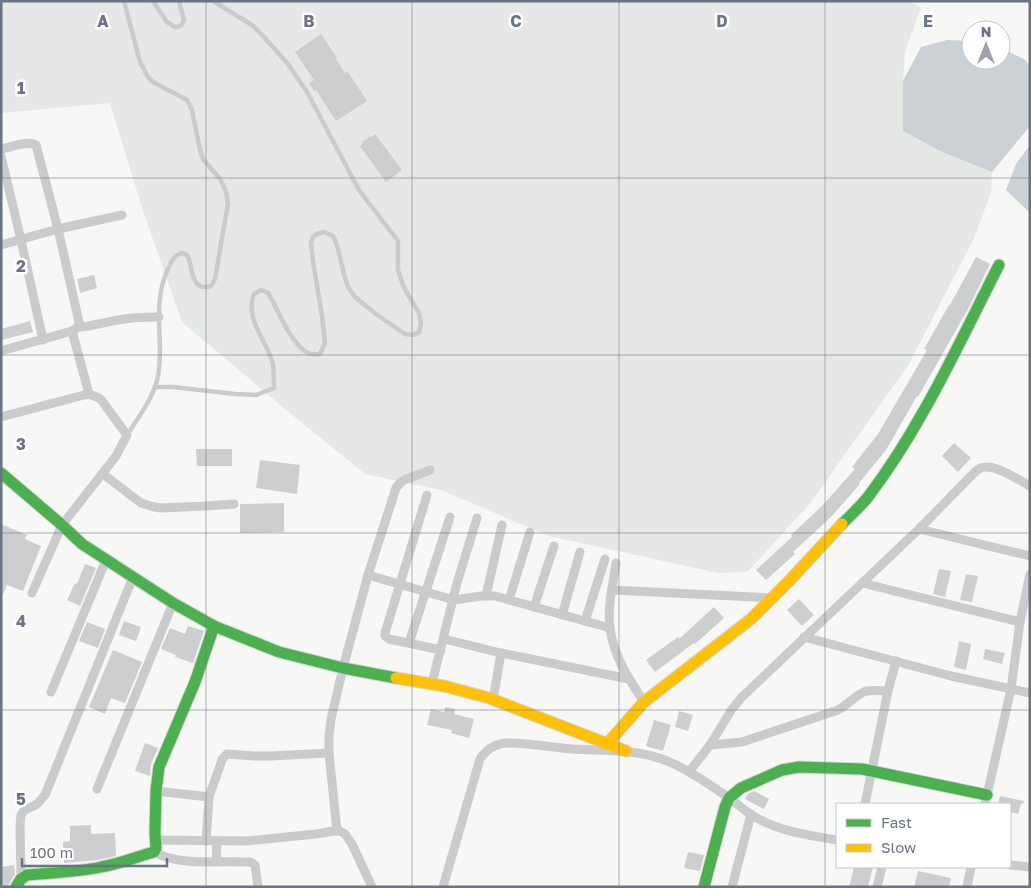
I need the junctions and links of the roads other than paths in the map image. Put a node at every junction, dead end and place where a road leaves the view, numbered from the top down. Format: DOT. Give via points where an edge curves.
graph roads {
  1 [pos="124,1"];
  2 [pos="153,1"];
  3 [pos="179,1"];
  4 [pos="213,1"];
  5 [pos="1,150"];
  6 [pos="1,156"];
  7 [pos="122,214"];
  8 [pos="58,229"];
  9 [pos="21,240"];
  10 [pos="1,245"];
  11 [pos="998,265"];
  12 [pos="159,317"];
  13 [pos="75,329"];
  14 [pos="43,340"];
  15 [pos="1,351"];
  16 [pos="155,387"];
  17 [pos="89,394"];
  18 [pos="1,417"];
  19 [pos="128,435"];
  20 [pos="430,470"];
  21 [pos="1,473"];
  22 [pos="102,474"];
  23 [pos="1030,486"];
  24 [pos="428,495"];
  25 [pos="234,504"];
  26 [pos="450,517"];
  27 [pos="477,518"];
  28 [pos="62,525"];
  29 [pos="502,525"];
  30 [pos="919,529"];
  31 [pos="530,532"];
  32 [pos="554,546"];
  33 [pos="580,552"];
  34 [pos="1030,556"];
  35 [pos="106,560"];
  36 [pos="605,560"];
  37 [pos="616,563"];
  38 [pos="1030,574"];
  39 [pos="368,575"];
  40 [pos="133,577"];
  41 [pos="862,583"];
  42 [pos="400,584"];
  43 [pos="612,590"];
  44 [pos="426,592"];
  45 [pos="32,593"];
  46 [pos="486,596"];
  47 [pos="772,598"];
  48 [pos="454,600"];
  49 [pos="509,600"];
  50 [pos="173,602"];
  51 [pos="534,607"];
  52 [pos="562,615"];
  53 [pos="585,621"];
  54 [pos="1020,622"];
  55 [pos="214,626"];
  56 [pos="610,628"];
  57 [pos="804,637"];
  58 [pos="444,640"];
  59 [pos="409,643"];
  60 [pos="441,650"];
  61 [pos="501,653"];
  62 [pos="896,661"];
  63 [pos="343,668"];
  64 [pos="629,679"];
  65 [pos="432,684"];
  66 [pos="1011,689"];
  67 [pos="888,691"];
  68 [pos="51,692"];
  69 [pos="1030,693"];
  70 [pos="494,700"];
  71 [pos="644,702"];
  72 [pos="607,744"];
  73 [pos="710,745"];
  74 [pos="626,752"];
  75 [pos="329,753"];
  76 [pos="872,770"];
  77 [pos="689,772"];
  78 [pos="97,789"];
  79 [pos="156,790"];
  80 [pos="209,797"];
  81 [pos="729,798"];
  82 [pos="986,800"];
  83 [pos="865,803"];
  84 [pos="751,814"];
  85 [pos="337,830"];
  86 [pos="836,840"];
  87 [pos="206,841"];
  88 [pos="217,841"];
  89 [pos="155,846"];
  90 [pos="216,862"];
  91 [pos="1011,865"];
  92 [pos="1029,866"];
  93 [pos="882,868"];
  94 [pos="971,868"];
  95 [pos="19,883"];
  96 [pos="258,887"];
  97 [pos="372,887"];
  98 [pos="443,887"];
  99 [pos="704,887"];
  100 [pos="732,887"];
  101 [pos="877,887"];
  102 [pos="967,887"];
  1 -- 12 [label="lane" via="144,70 153,82 187,100 203,159 220,179 228,197 213,284 207,287 200,285 195,280 188,256 184,253 176,255 163,279"];
  2 -- 3 [label="lane" via="167,22 175,27 182,26 184,20"];
  4 -- 16 [label="lane" via="252,25 288,64 307,92 359,190 398,241 398,270 404,288 419,313 420,332 405,334 355,297 348,287 338,245 333,236 324,232 313,237 311,243 325,343 320,354 307,353 295,342 268,293 261,290 254,294 251,302 253,318 272,364 274,388 256,395"];
  5 -- 8 [label="street" via="28,143 36,145"];
  6 -- 9 [label="street"];
  7 -- 8 [label="street"];
  8 -- 9 [label="street"];
  8 -- 13 [label="street" via="79,322"];
  9 -- 10 [label="street"];
  9 -- 14 [label="street"];
  11 -- 47 [label="street" via="926,405 878,484"];
  12 -- 13 [label="street" via="116,320"];
  12 -- 16 [label="lane" via="160,360"];
  13 -- 14 [label="street"];
  13 -- 17 [label="street"];
  14 -- 15 [label="street"];
  16 -- 19 [label="lane"];
  17 -- 18 [label="street"];
  17 -- 19 [label="street" via="102,401"];
  19 -- 22 [label="street"];
  20 -- 39 [label="street" via="398,485"];
  21 -- 28 [label="street"];
  22 -- 25 [label="street" via="148,506"];
  22 -- 28 [label="street"];
  23 -- 30 [label="street" via="999,470 981,468"];
  24 -- 42 [label="street"];
  26 -- 44 [label="street"];
  27 -- 48 [label="street"];
  28 -- 35 [label="street"];
  28 -- 45 [label="street"];
  29 -- 46 [label="street"];
  30 -- 34 [label="street"];
  30 -- 41 [label="street"];
  31 -- 49 [label="street"];
  32 -- 51 [label="street"];
  33 -- 52 [label="street"];
  35 -- 40 [label="street"];
  35 -- 68 [label="street"];
  36 -- 53 [label="street"];
  37 -- 43 [label="street"];
  38 -- 54 [label="street"];
  39 -- 42 [label="street"];
  39 -- 63 [label="street"];
  40 -- 50 [label="street"];
  40 -- 95 [label="street" via="45,794 36,805 21,814"];
  41 -- 54 [label="street"];
  41 -- 57 [label="street"];
  42 -- 44 [label="street"];
  42 -- 59 [label="street" via="384,633 389,639"];
  43 -- 47 [label="street"];
  43 -- 56 [label="street"];
  44 -- 48 [label="street"];
  44 -- 59 [label="street"];
  46 -- 48 [label="street"];
  46 -- 49 [label="street"];
  47 -- 71 [label="street"];
  48 -- 58 [label="street"];
  49 -- 51 [label="street"];
  50 -- 55 [label="street"];
  50 -- 78 [label="street"];
  51 -- 52 [label="street"];
  52 -- 53 [label="street"];
  53 -- 56 [label="street"];
  54 -- 66 [label="street"];
  55 -- 63 [label="street" via="279,652"];
  55 -- 79 [label="street" via="195,682 159,768"];
  56 -- 64 [label="street" via="618,657"];
  57 -- 62 [label="street"];
  57 -- 73 [label="street" via="741,698"];
  58 -- 60 [label="street"];
  58 -- 61 [label="street"];
  59 -- 60 [label="street"];
  60 -- 65 [label="street"];
  61 -- 64 [label="street"];
  61 -- 70 [label="street"];
  62 -- 66 [label="street"];
  62 -- 67 [label="street"];
  63 -- 65 [label="street"];
  63 -- 75 [label="street" via="331,718"];
  64 -- 71 [label="street"];
  65 -- 70 [label="street"];
  66 -- 69 [label="street"];
  66 -- 82 [label="street"];
  67 -- 73 [label="street" via="866,691 845,707 752,740"];
  67 -- 76 [label="street"];
  70 -- 72 [label="street"];
  71 -- 72 [label="street"];
  72 -- 74 [label="street"];
  73 -- 77 [label="street"];
  74 -- 77 [label="street" via="668,761"];
  74 -- 98 [label="street" via="514,743 490,747 480,758"];
  75 -- 80 [label="street" via="226,754"];
  75 -- 85 [label="street"];
  76 -- 81 [label="street" via="790,768 741,788"];
  76 -- 82 [label="street"];
  76 -- 83 [label="street"];
  77 -- 81 [label="street"];
  79 -- 80 [label="street"];
  79 -- 89 [label="street"];
  80 -- 87 [label="street"];
  81 -- 84 [label="street"];
  81 -- 99 [label="street"];
  84 -- 86 [label="street" via="793,832"];
  84 -- 100 [label="street"];
  85 -- 88 [label="street" via="260,840"];
  85 -- 97 [label="street" via="345,834 352,844"];
  87 -- 88 [label="street"];
  87 -- 89 [label="street"];
  88 -- 90 [label="street"];
  89 -- 90 [label="street" via="162,856 172,859"];
  89 -- 95 [label="street" via="121,864 27,876"];
  90 -- 96 [label="street" via="253,864"];
  91 -- 92 [label="street"];
  93 -- 101 [label="street"];
  94 -- 102 [label="street"];
}
